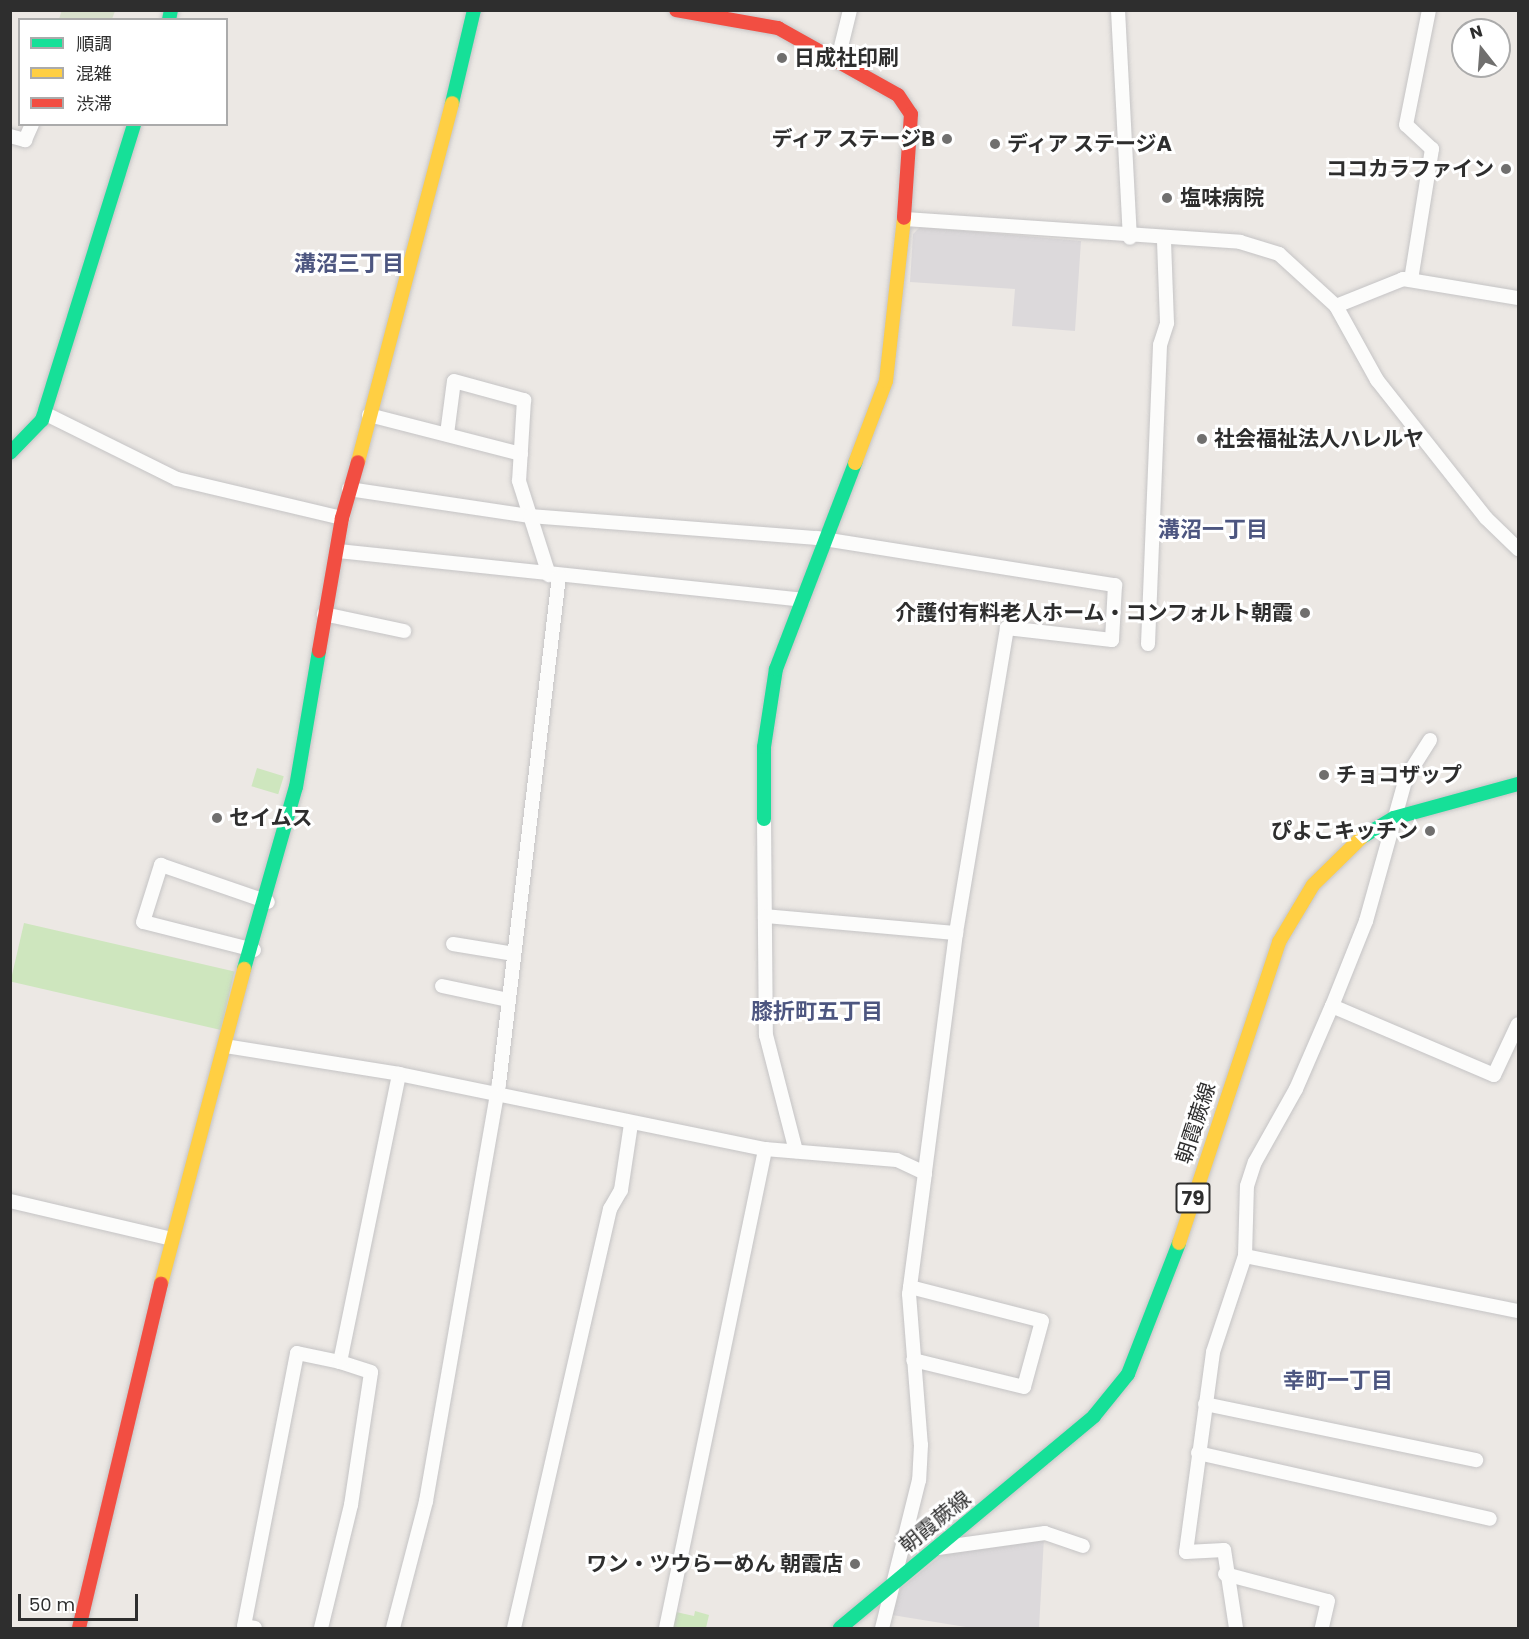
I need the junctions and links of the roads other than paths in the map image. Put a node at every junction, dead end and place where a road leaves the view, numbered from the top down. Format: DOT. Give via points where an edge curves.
graph roads {
  1 [pos="474,10"];
  2 [pos="676,10"];
  3 [pos="850,10"];
  4 [pos="1118,10"];
  5 [pos="1429,10"];
  6 [pos="838,59"];
  7 [pos="31,126"];
  8 [pos="133,126"];
  9 [pos="10,136"];
  10 [pos="905,219"];
  11 [pos="1130,238"];
  12 [pos="1164,241"];
  13 [pos="1411,280"];
  14 [pos="1518,298"];
  15 [pos="1336,306"];
  16 [pos="44,413"];
  17 [pos="369,415"];
  18 [pos="447,434"];
  19 [pos="10,453"];
  20 [pos="521,454"];
  21 [pos="350,489"];
  22 [pos="530,516"];
  23 [pos="342,518"];
  24 [pos="826,541"];
  25 [pos="1518,549"];
  26 [pos="338,551"];
  27 [pos="554,575"];
  28 [pos="802,600"];
  29 [pos="324,614"];
  30 [pos="404,631"];
  31 [pos="1149,644"];
  32 [pos="1430,740"];
  33 [pos="1518,784"];
  34 [pos="1394,818"];
  35 [pos="268,902"];
  36 [pos="765,916"];
  37 [pos="956,933"];
  38 [pos="453,944"];
  39 [pos="254,950"];
  40 [pos="514,954"];
  41 [pos="442,986"];
  42 [pos="508,1000"];
  43 [pos="1332,1006"];
  44 [pos="1518,1024"];
  45 [pos="225,1046"];
  46 [pos="399,1074"];
  47 [pos="496,1098"];
  48 [pos="631,1124"];
  49 [pos="765,1149"];
  50 [pos="796,1151"];
  51 [pos="926,1173"];
  52 [pos="10,1201"];
  53 [pos="172,1239"];
  54 [pos="1245,1256"];
  55 [pos="909,1287"];
  56 [pos="1518,1311"];
  57 [pos="913,1360"];
  58 [pos="340,1362"];
  59 [pos="1205,1404"];
  60 [pos="1198,1453"];
  61 [pos="1476,1460"];
  62 [pos="1490,1519"];
  63 [pos="1083,1546"];
  64 [pos="936,1549"];
  65 [pos="1225,1574"];
  66 [pos="893,1584"];
  67 [pos="79,1629"];
  68 [pos="255,1629"];
  69 [pos="321,1629"];
  70 [pos="393,1629"];
  71 [pos="514,1629"];
  72 [pos="666,1629"];
  73 [pos="840,1629"];
  74 [pos="882,1629"];
  75 [pos="1236,1629"];
  76 [pos="1322,1629"];
  1 -- 17 [label="street" via="420,239"];
  2 -- 6 [label="street" via="778,28"];
  3 -- 6 [label="street"];
  4 -- 11 [label="street"];
  5 -- 13 [label="street" via="1406,125 1432,149"];
  6 -- 10 [label="street" via="910,107"];
  7 -- 9 [label="street" via="25,140"];
  8 -- 16 [label="street"];
  10 -- 11 [label="street"];
  10 -- 24 [label="street" via="886,381"];
  11 -- 12 [label="street"];
  12 -- 15 [label="street" via="1240,242 1279,254"];
  12 -- 31 [label="street" via="1167,323 1160,345"];
  13 -- 14 [label="street"];
  13 -- 15 [label="street"];
  15 -- 25 [label="street" via="1377,380 1486,518"];
  16 -- 19 [label="street"];
  16 -- 23 [label="street" via="177,479"];
  17 -- 18 [label="street"];
  17 -- 21 [label="street"];
  18 -- 20 [label="street"];
  18 -- 20 [label="street" via="454,381 524,400"];
  20 -- 22 [label="street" via="519,481"];
  21 -- 22 [label="street"];
  21 -- 23 [label="street"];
  22 -- 24 [label="street"];
  22 -- 27 [label="street"];
  23 -- 26 [label="street"];
  24 -- 28 [label="street"];
  24 -- 37 [label="street" via="1115,585 1112,640 1007,628"];
  26 -- 27 [label="street"];
  26 -- 29 [label="street"];
  27 -- 28 [label="street"];
  27 -- 40 [label="street"];
  28 -- 36 [label="street" via="776,669 767,714"];
  29 -- 30 [label="street"];
  29 -- 35 [label="street" via="296,787"];
  32 -- 34 [label="street" via="1406,778"];
  33 -- 34 [label="street, 朝霞蕨線 / 79" via="1470,793"];
  34 -- 43 [label="street" via="1365,921"];
  34 -- 64 [label="street, 朝霞蕨線 / 79" via="1331,864 1300,902 1279,942 1162,1295 1128,1374 1094,1416"];
  35 -- 39 [label="street"];
  35 -- 39 [label="street" via="161,865 143,922"];
  36 -- 37 [label="street"];
  36 -- 50 [label="street" via="766,1035"];
  37 -- 51 [label="street"];
  38 -- 40 [label="street"];
  39 -- 45 [label="street"];
  40 -- 42 [label="street"];
  41 -- 42 [label="street"];
  42 -- 47 [label="street"];
  43 -- 44 [label="street" via="1494,1075"];
  43 -- 54 [label="street" via="1296,1089 1255,1162 1247,1186"];
  45 -- 46 [label="street"];
  45 -- 53 [label="street"];
  46 -- 47 [label="street"];
  46 -- 58 [label="street"];
  47 -- 48 [label="street"];
  47 -- 70 [label="street" via="426,1502"];
  48 -- 49 [label="street"];
  48 -- 71 [label="street" via="621,1190 610,1209"];
  49 -- 50 [label="street"];
  49 -- 72 [label="street"];
  50 -- 51 [label="street" via="897,1160"];
  51 -- 55 [label="street"];
  52 -- 53 [label="street"];
  53 -- 67 [label="street"];
  54 -- 56 [label="street"];
  54 -- 59 [label="street" via="1213,1352"];
  55 -- 57 [label="street"];
  55 -- 57 [label="street" via="1042,1321 1024,1387"];
  57 -- 66 [label="street" via="921,1445 919,1480"];
  58 -- 68 [label="street" via="297,1353 243,1626"];
  58 -- 69 [label="street" via="371,1372 351,1505"];
  59 -- 60 [label="street"];
  59 -- 61 [label="street"];
  60 -- 62 [label="street"];
  60 -- 65 [label="street" via="1186,1552 1224,1550"];
  63 -- 64 [label="street" via="1045,1533"];
  64 -- 66 [label="street, 朝霞蕨線 / 79"];
  65 -- 75 [label="street"];
  65 -- 76 [label="street" via="1328,1601"];
  66 -- 73 [label="street, 朝霞蕨線 / 79"];
  66 -- 74 [label="street"];
}
